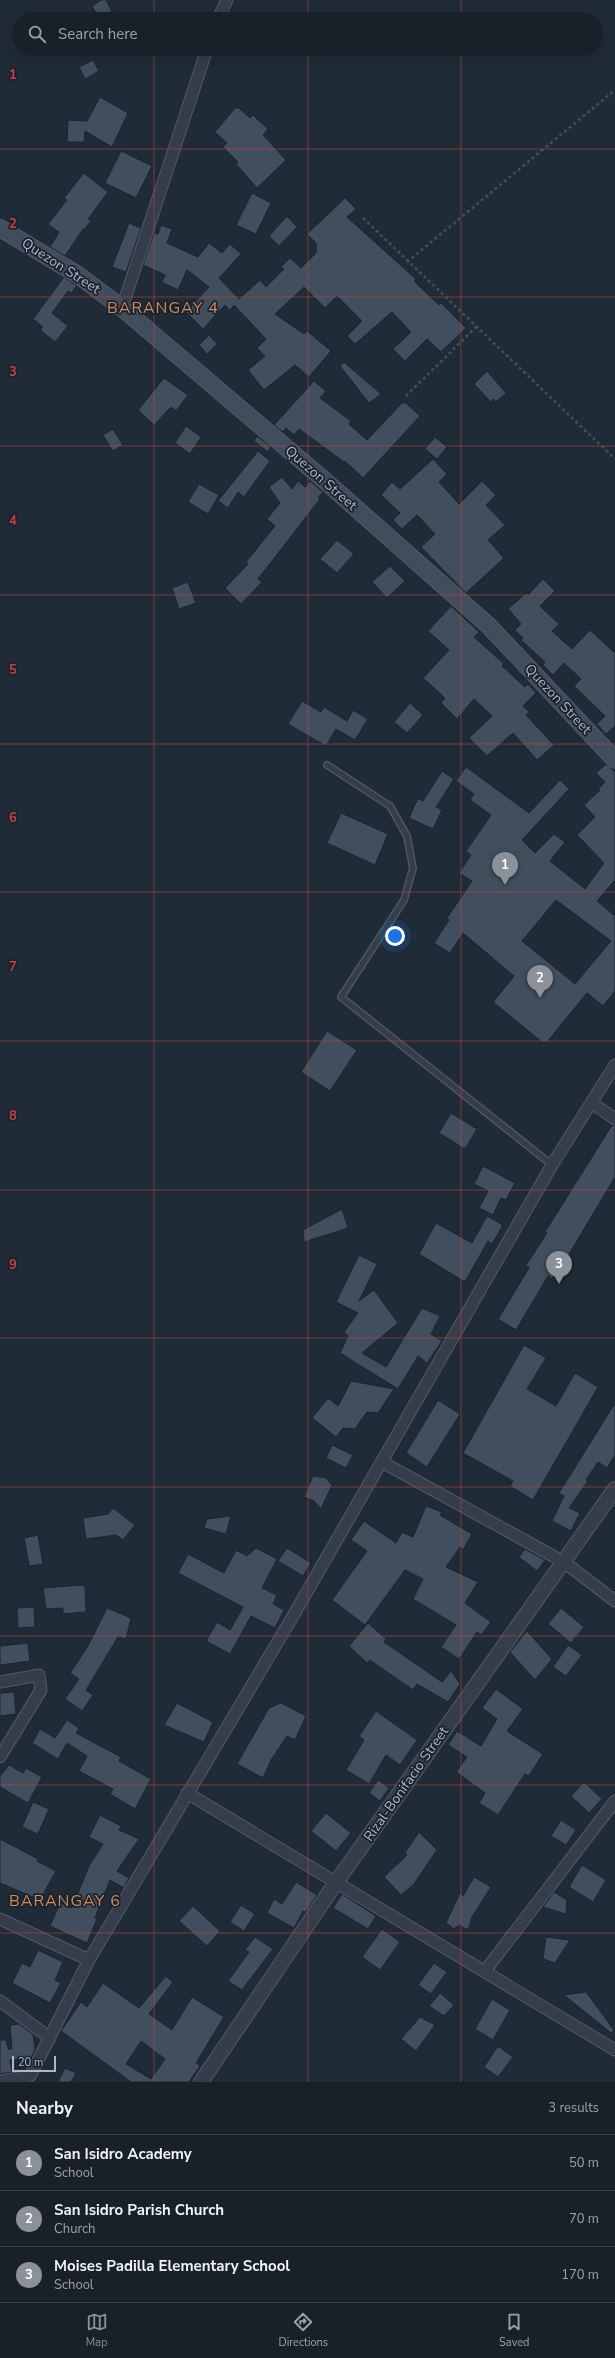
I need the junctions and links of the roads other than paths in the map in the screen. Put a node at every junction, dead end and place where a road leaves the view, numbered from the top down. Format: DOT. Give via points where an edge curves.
graph roads {
  1 [pos="227,0"];
  2 [pos="221,12"];
  3 [pos="205,56"];
  4 [pos="0,228"];
  5 [pos="122,308"];
  6 [pos="613,755"];
  7 [pos="327,766"];
  8 [pos="615,1065"];
  9 [pos="592,1103"];
  10 [pos="615,1119"];
  11 [pos="552,1165"];
  12 [pos="382,1462"];
  13 [pos="615,1489"];
  14 [pos="564,1562"];
  15 [pos="615,1600"];
  16 [pos="0,1682"];
  17 [pos="0,1757"];
  18 [pos="187,1793"];
  19 [pos="615,1801"];
  20 [pos="337,1881"];
  21 [pos="0,1919"];
  22 [pos="89,1960"];
  23 [pos="484,1971"];
  24 [pos="0,2001"];
  25 [pos="50,2038"];
  26 [pos="615,2050"];
  27 [pos="0,2080"];
  28 [pos="201,2082"];
  1 -- 2 [label="street"];
  3 -- 5 [label="street"];
  4 -- 5 [label="main road, Quezon Street" via="78,275"];
  5 -- 6 [label="main road, Quezon Street" via="323,478 489,626"];
  7 -- 11 [label="lane" via="390,806 407,836 413,868 404,900 341,997"];
  8 -- 9 [label="street"];
  9 -- 10 [label="street"];
  9 -- 11 [label="street"];
  11 -- 12 [label="street"];
  12 -- 14 [label="street"];
  12 -- 18 [label="street"];
  13 -- 14 [label="street, Rizal-Bonifacio Street"];
  14 -- 15 [label="street"];
  14 -- 20 [label="street, Rizal-Bonifacio Street"];
  16 -- 17 [label="street" via="39,1675 41,1690"];
  18 -- 20 [label="street"];
  18 -- 22 [label="street"];
  19 -- 23 [label="street"];
  20 -- 23 [label="street"];
  20 -- 28 [label="street, Rizal-Bonifacio Street"];
  21 -- 22 [label="street"];
  22 -- 25 [label="street"];
  23 -- 26 [label="street"];
  24 -- 25 [label="street"];
  25 -- 27 [label="street" via="30,2076"];
}
